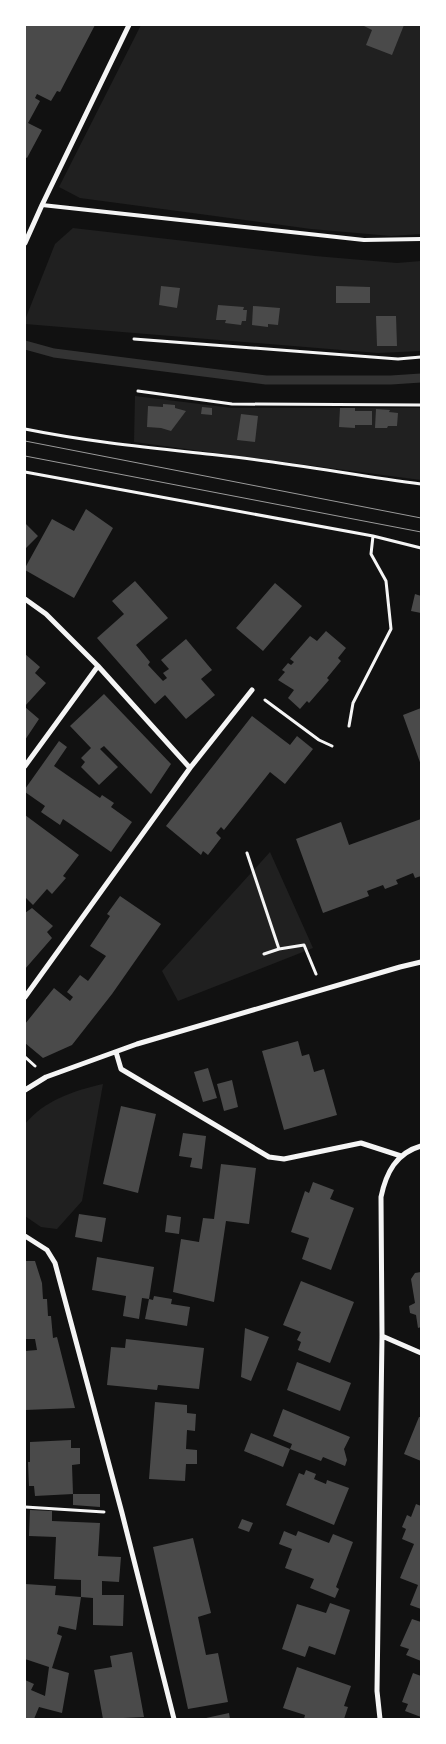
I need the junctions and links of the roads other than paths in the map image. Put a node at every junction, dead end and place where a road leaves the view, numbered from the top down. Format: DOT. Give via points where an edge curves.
graph roads {
  1 [pos="129,25"];
  2 [pos="42,205"];
  3 [pos="421,240"];
  4 [pos="25,244"];
  5 [pos="25,598"];
  6 [pos="98,666"];
  7 [pos="252,690"];
  8 [pos="25,766"];
  9 [pos="190,768"];
  10 [pos="421,962"];
  11 [pos="25,997"];
  12 [pos="116,1052"];
  13 [pos="25,1090"];
  14 [pos="421,1146"];
  15 [pos="401,1156"];
  16 [pos="25,1236"];
  17 [pos="382,1336"];
  18 [pos="421,1353"];
  19 [pos="174,1719"];
  20 [pos="380,1719"];
  1 -- 2 [label="street"];
  2 -- 3 [label="lane" via="364,240"];
  2 -- 4 [label="street"];
  5 -- 6 [label="street" via="46,614"];
  6 -- 8 [label="street"];
  6 -- 9 [label="street"];
  7 -- 9 [label="street"];
  9 -- 11 [label="street"];
  10 -- 12 [label="street"];
  12 -- 13 [label="street" via="46,1077"];
  12 -- 15 [label="street" via="121,1069 269,1157 284,1159 361,1143"];
  14 -- 15 [label="street"];
  15 -- 17 [label="street" via="390,1168 381,1197"];
  16 -- 19 [label="street" via="47,1250 56,1263"];
  17 -- 18 [label="street"];
  17 -- 20 [label="street" via="377,1691"];
}
